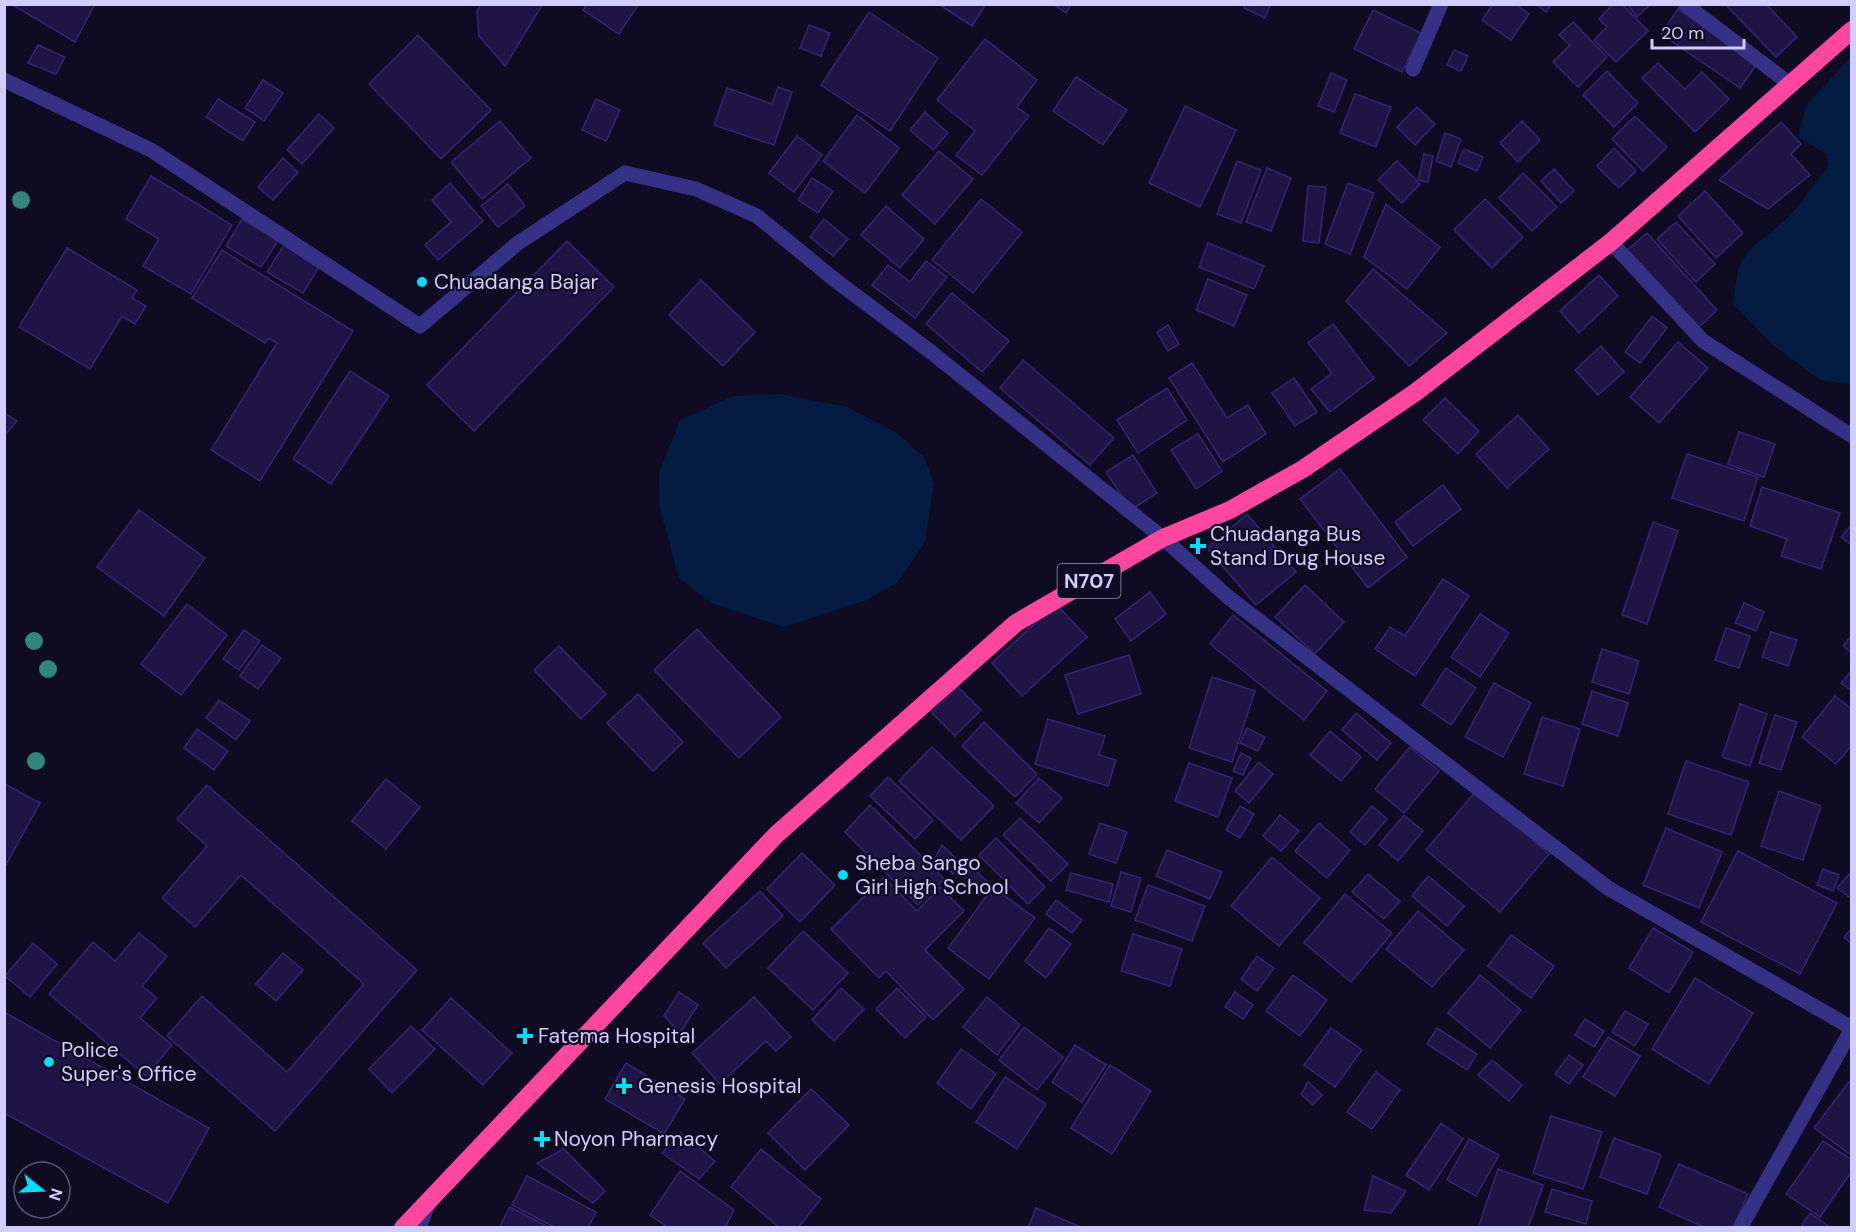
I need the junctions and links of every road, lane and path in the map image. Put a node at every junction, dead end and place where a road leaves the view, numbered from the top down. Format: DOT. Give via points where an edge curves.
graph roads {
  1 [pos="1441,4"];
  2 [pos="1685,4"];
  3 [pos="1851,30"];
  4 [pos="1413,69"];
  5 [pos="4,80"];
  6 [pos="1791,86"];
  7 [pos="1611,242"];
  8 [pos="1851,436"];
  9 [pos="1163,538"];
  10 [pos="1851,1029"];
  11 [pos="430,1200"];
  12 [pos="403,1227"];
  13 [pos="419,1227"];
  14 [pos="1740,1227"];
  1 -- 4 [label="street"];
  2 -- 6 [label="street"];
  3 -- 6 [label="highway, N707"];
  5 -- 9 [label="street" via="151,150 420,326 518,243 625,173 696,189 757,216"];
  6 -- 7 [label="highway, N707"];
  7 -- 8 [label="street" via="1702,341"];
  7 -- 9 [label="highway, N707" via="1416,392 1303,469 1230,510"];
  9 -- 10 [label="street" via="1228,597 1608,888"];
  9 -- 11 [label="highway, N707" via="1016,623 777,834"];
  10 -- 14 [label="street"];
  11 -- 12 [label="highway, N707"];
  11 -- 13 [label="street"];
}
